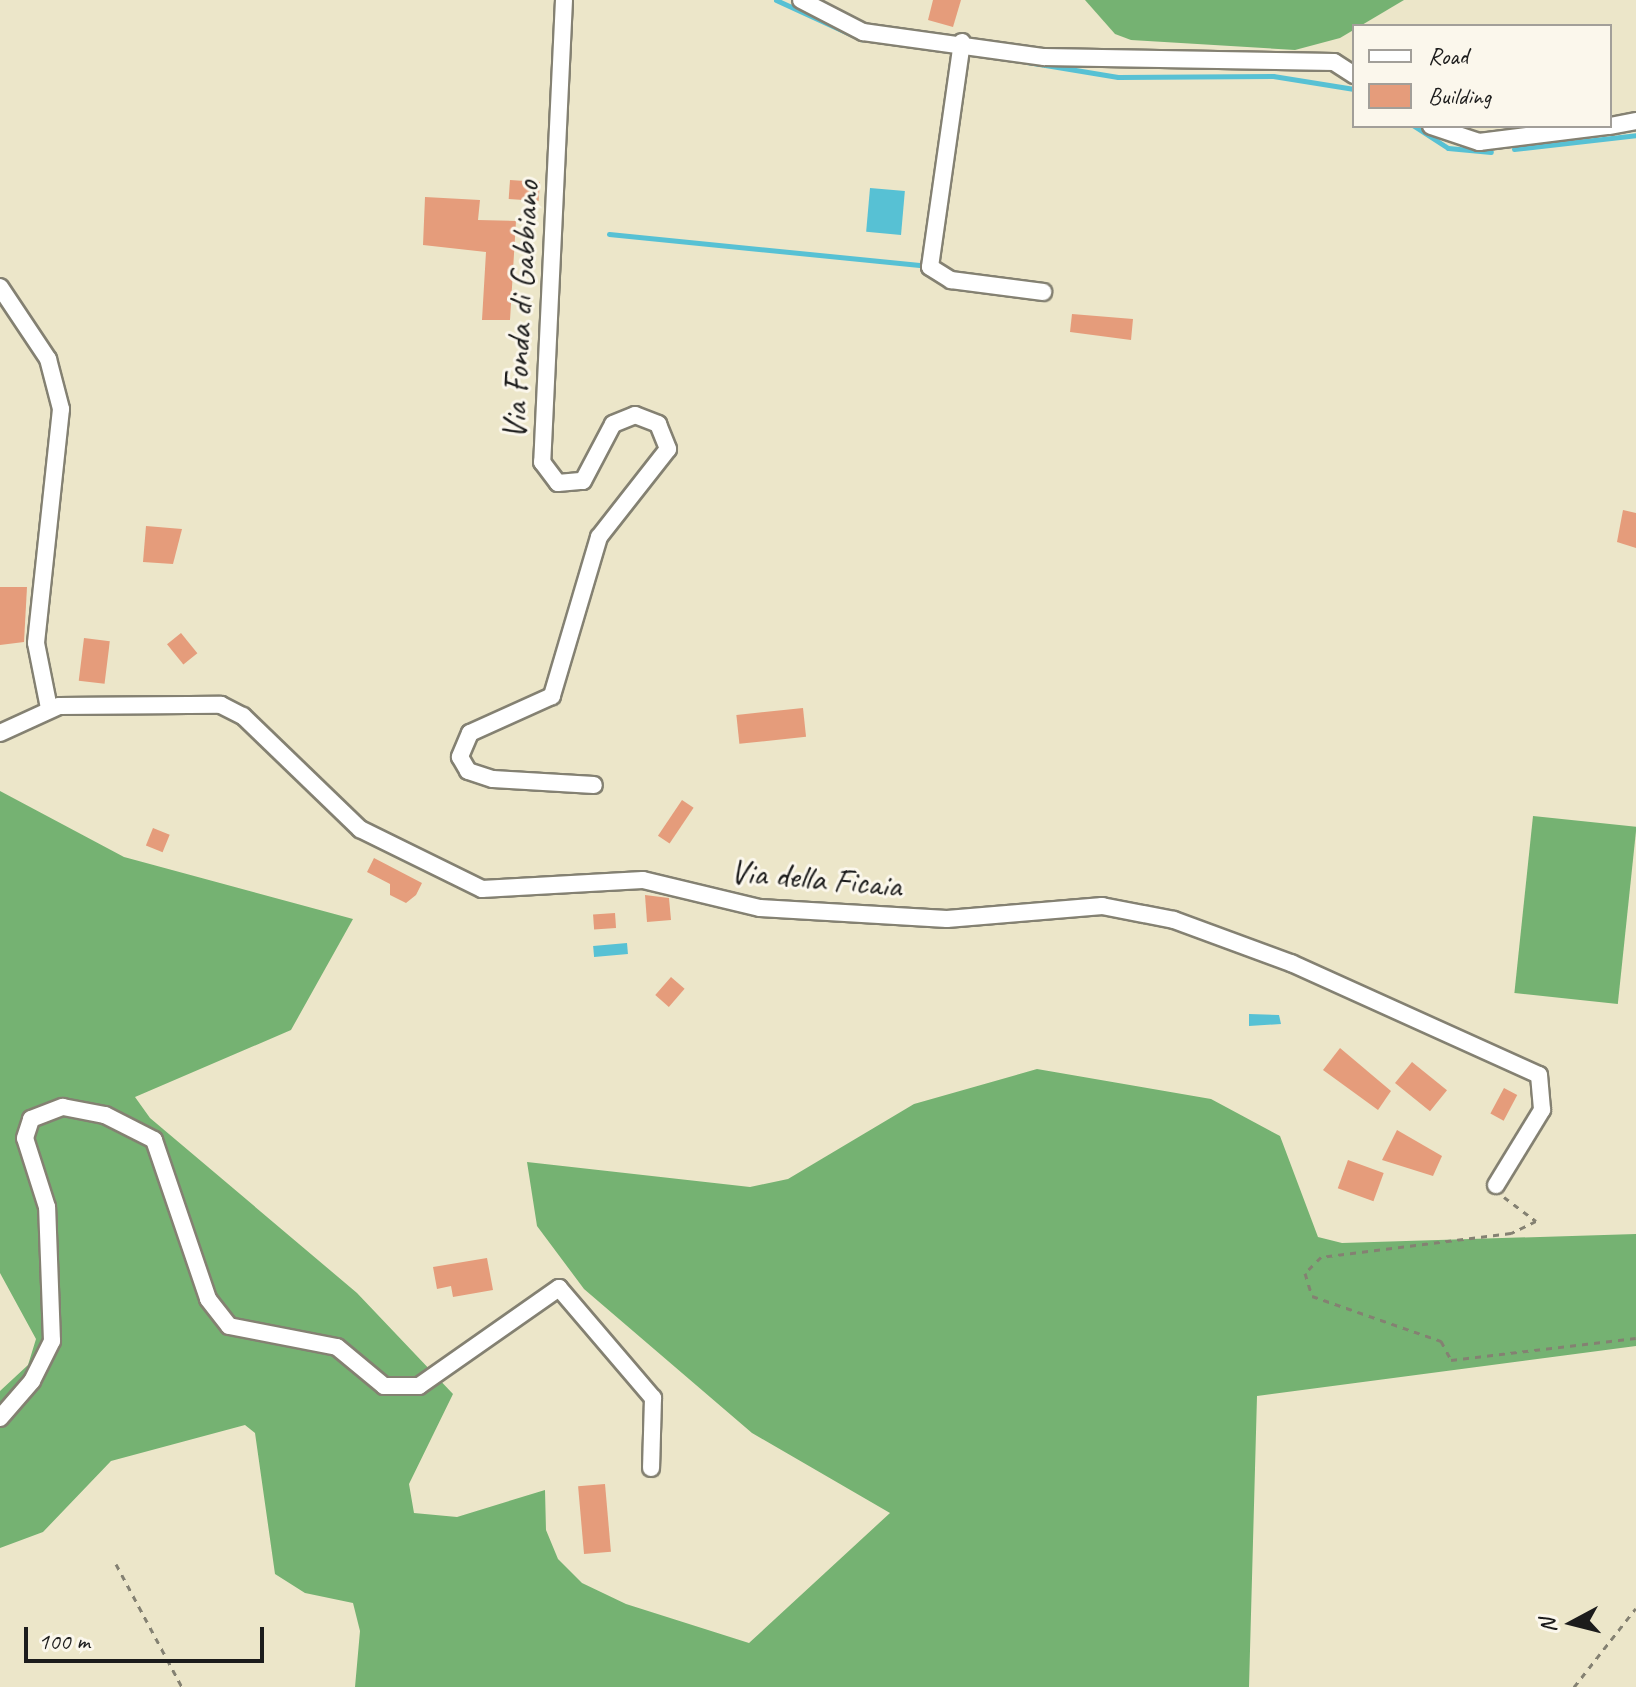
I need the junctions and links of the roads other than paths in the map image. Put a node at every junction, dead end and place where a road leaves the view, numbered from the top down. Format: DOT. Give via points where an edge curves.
graph roads {
  1 [pos="564,0"];
  2 [pos="801,0"];
  3 [pos="962,42"];
  4 [pos="1352,74"];
  5 [pos="1636,121"];
  6 [pos="1612,125"];
  7 [pos="1437,128"];
  8 [pos="1592,128"];
  9 [pos="0,287"];
  10 [pos="1043,292"];
  11 [pos="49,708"];
  12 [pos="0,733"];
  13 [pos="594,785"];
  14 [pos="1496,1185"];
  15 [pos="0,1418"];
  16 [pos="651,1468"];
  1 -- 13 [label="street, Via Fonda di Gabbiano" via="542,462 558,483 583,481 613,424 635,415 658,424 668,449 599,537 552,696 470,733 460,757 468,771 493,779"];
  2 -- 3 [label="street" via="863,32"];
  3 -- 4 [label="street" via="1044,57 1334,62"];
  3 -- 10 [label="street" via="930,267 951,280"];
  5 -- 6 [label="street"];
  7 -- 8 [label="street" via="1479,142"];
  9 -- 11 [label="street" via="44,351 61,409 36,643"];
  11 -- 12 [label="street, Via della Ficaia"];
  11 -- 14 [label="street, Via della Ficaia" via="204,703 232,709 360,829 482,889 643,880 760,908 947,919 1102,906 1202,929 1539,1075 1542,1110"];
  15 -- 16 [label="street" via="32,1381 52,1341 47,1207 25,1138 31,1119 63,1107 105,1115 154,1140 208,1299 229,1326 337,1347 384,1386 419,1386 559,1288 653,1398"];
}
